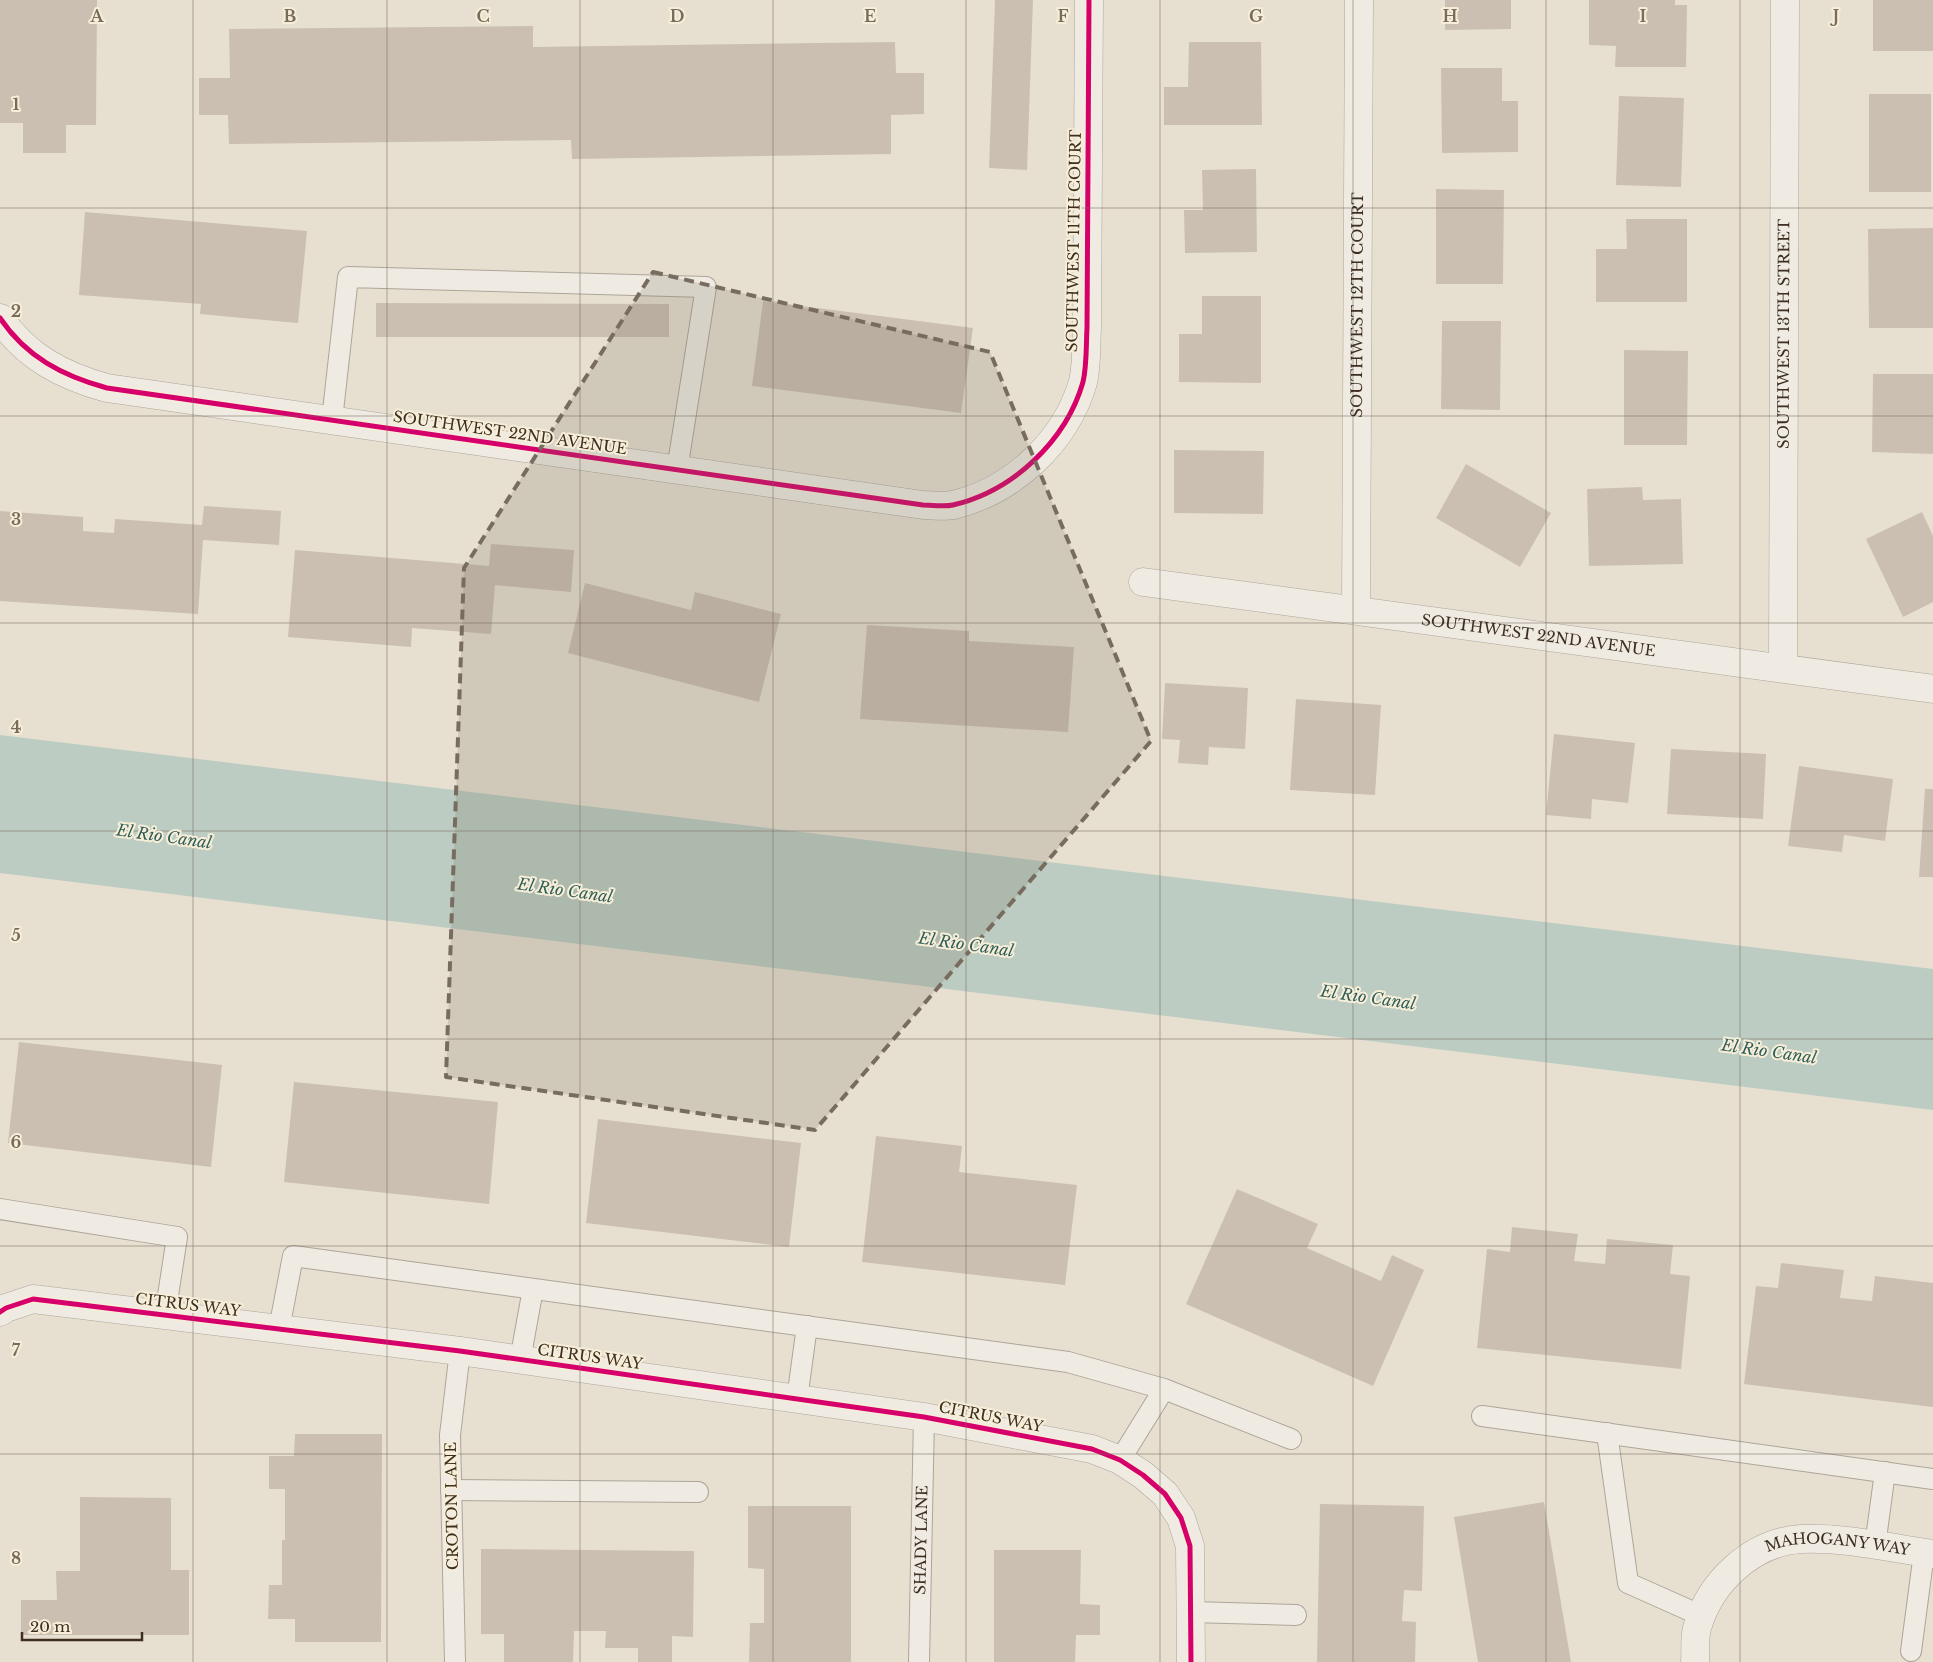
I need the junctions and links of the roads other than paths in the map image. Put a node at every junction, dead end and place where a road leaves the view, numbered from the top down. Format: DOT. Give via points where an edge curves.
graph roads {
  1 [pos="1088,0"];
  2 [pos="1359,0"];
  3 [pos="1785,0"];
  4 [pos="0,318"];
  5 [pos="332,420"];
  6 [pos="1029,465"];
  7 [pos="677,470"];
  8 [pos="1143,582"];
  9 [pos="1356,609"];
  10 [pos="1783,668"];
  11 [pos="1933,689"];
  12 [pos="0,1209"];
  13 [pos="533,1289"];
  14 [pos="0,1312"];
  15 [pos="165,1315"];
  16 [pos="807,1326"];
  17 [pos="279,1329"];
  18 [pos="460,1351"];
  19 [pos="520,1360"];
  20 [pos="1164,1389"];
  21 [pos="798,1399"];
  22 [pos="1482,1416"];
  23 [pos="924,1417"];
  24 [pos="1607,1433"];
  25 [pos="1292,1439"];
  26 [pos="1120,1460"];
  27 [pos="1885,1472"];
  28 [pos="1933,1479"];
  29 [pos="451,1490"];
  30 [pos="698,1492"];
  31 [pos="1875,1546"];
  32 [pos="1929,1554"];
  33 [pos="1191,1612"];
  34 [pos="1296,1615"];
  35 [pos="1702,1616"];
  36 [pos="1911,1651"];
  37 [pos="455,1662"];
  38 [pos="918,1662"];
  39 [pos="1191,1662"];
  40 [pos="1695,1662"];
  1 -- 6 [label="street, SOUTHWEST 11TH COURT" via="1087,328 1083,380 1070,415 1052,442"];
  2 -- 9 [label="street, SOUTHWEST 12TH COURT"];
  3 -- 10 [label="street, SOUTHWEST 13TH STREET"];
  4 -- 5 [label="street, SOUTHWEST 22ND AVENUE" via="28,351 52,368 78,380 107,388"];
  5 -- 7 [label="street, SOUTHWEST 22ND AVENUE"];
  5 -- 7 [label="lane" via="348,277 706,287"];
  6 -- 7 [label="street, SOUTHWEST 22ND AVENUE" via="993,488 952,505 922,505"];
  8 -- 9 [label="street, SOUTHWEST 22ND AVENUE"];
  9 -- 10 [label="street, SOUTHWEST 22ND AVENUE"];
  10 -- 11 [label="street, SOUTHWEST 22ND AVENUE"];
  12 -- 15 [label="lane" via="177,1236"];
  13 -- 16 [label="lane"];
  13 -- 17 [label="lane" via="293,1256"];
  13 -- 19 [label="lane"];
  14 -- 15 [label="street, CITRUS WAY" via="33,1299"];
  15 -- 17 [label="street, CITRUS WAY"];
  16 -- 20 [label="lane" via="1068,1362"];
  16 -- 21 [label="lane"];
  17 -- 18 [label="street, CITRUS WAY"];
  18 -- 19 [label="street, CITRUS WAY"];
  18 -- 29 [label="lane, CROTON LANE" via="450,1435"];
  19 -- 21 [label="street, CITRUS WAY"];
  20 -- 25 [label="lane"];
  20 -- 26 [label="lane"];
  21 -- 23 [label="street, CITRUS WAY"];
  22 -- 24 [label="lane"];
  23 -- 26 [label="street, CITRUS WAY" via="1092,1449"];
  23 -- 38 [label="lane, SHADY LANE"];
  24 -- 27 [label="lane"];
  24 -- 35 [label="lane" via="1628,1583"];
  26 -- 33 [label="street, CITRUS WAY" via="1164,1494 1181,1518 1190,1546"];
  27 -- 28 [label="lane"];
  27 -- 31 [label="lane"];
  29 -- 30 [label="lane"];
  29 -- 37 [label="lane, CROTON LANE"];
  31 -- 32 [label="street, MAHOGANY WAY"];
  31 -- 35 [label="street, MAHOGANY WAY" via="1828,1539 1799,1540 1771,1546 1745,1559 1723,1579 1707,1602"];
  32 -- 36 [label="lane"];
  33 -- 34 [label="lane"];
  33 -- 39 [label="street, CITRUS WAY"];
  35 -- 40 [label="street, MAHOGANY WAY" via="1697,1630"];
}
